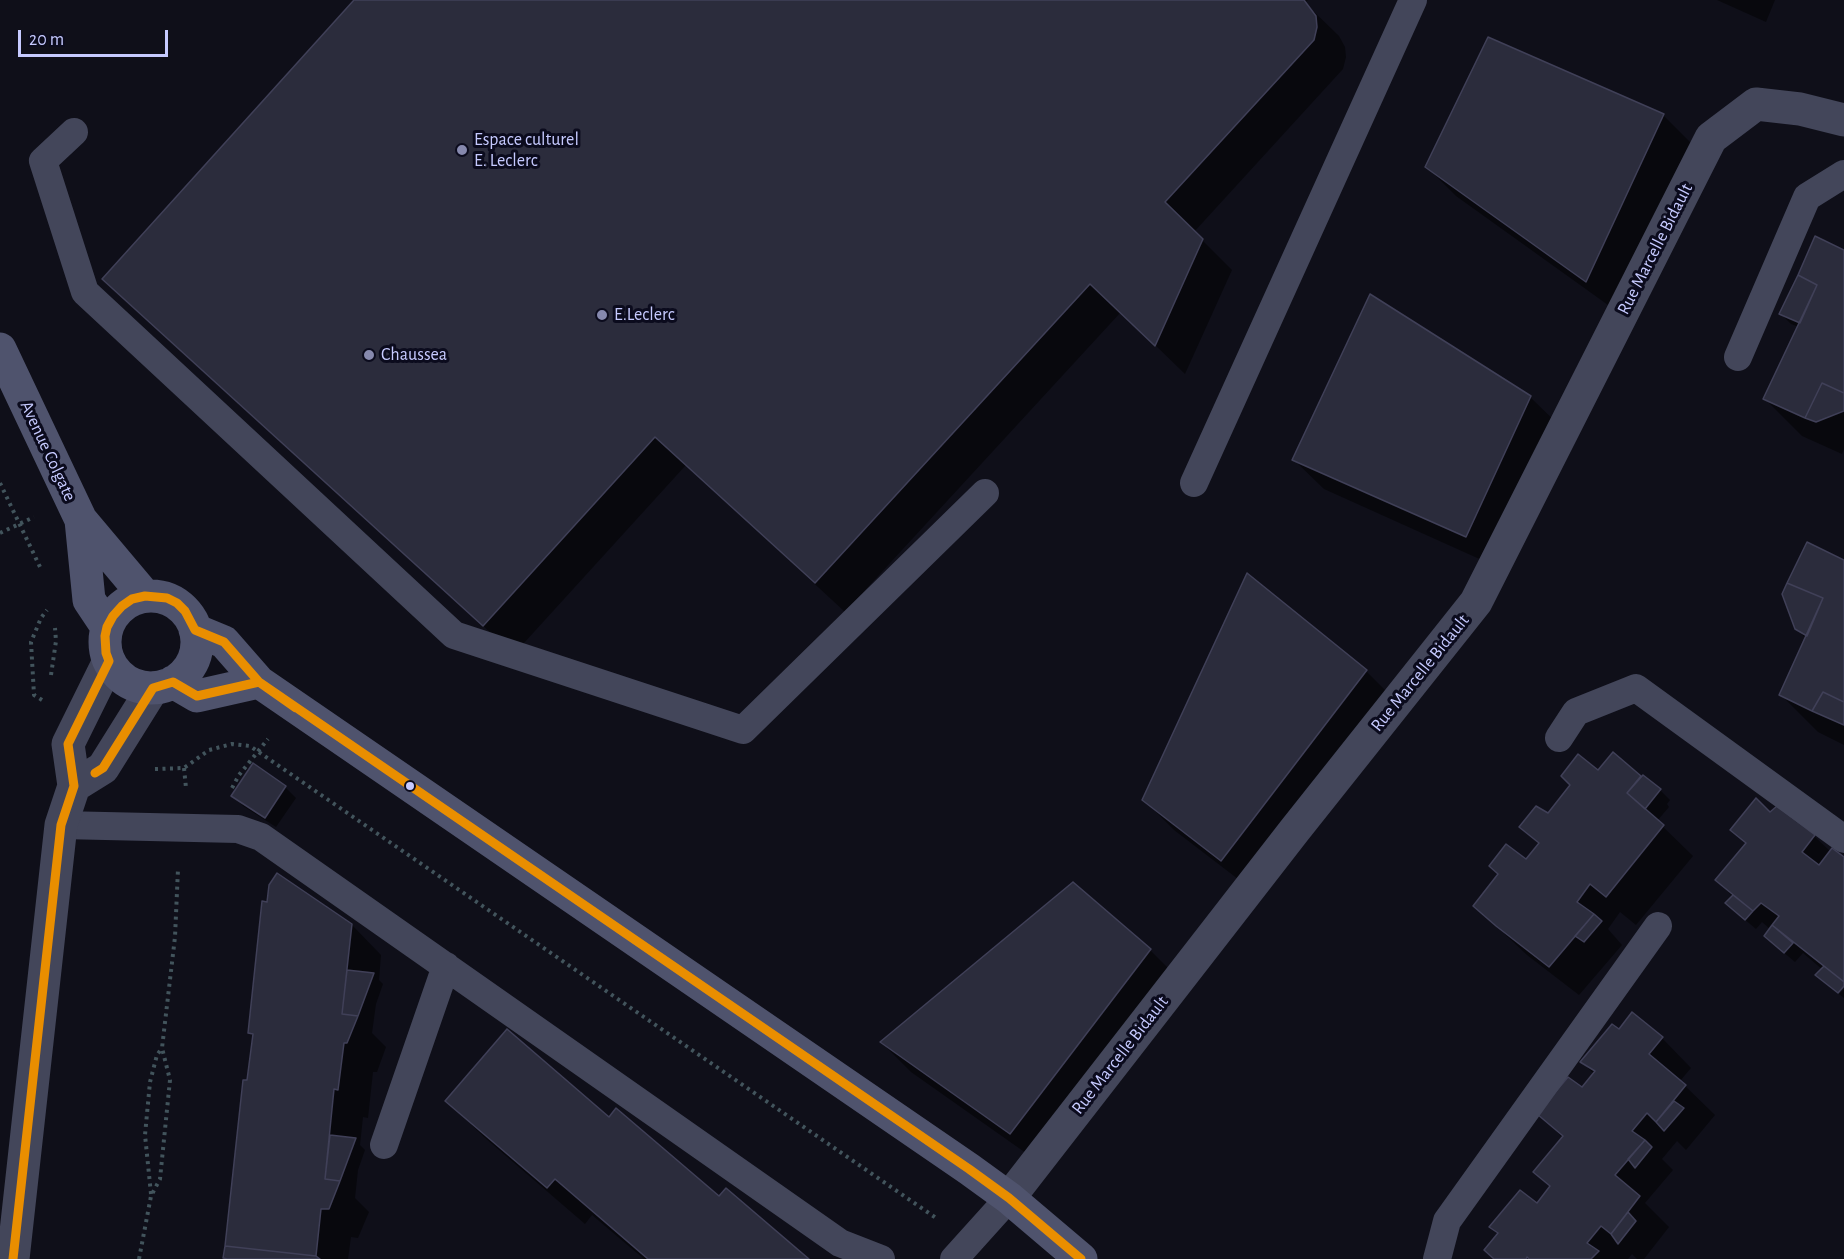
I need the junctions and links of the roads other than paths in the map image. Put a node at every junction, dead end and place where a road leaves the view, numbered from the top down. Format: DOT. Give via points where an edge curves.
graph roads {
  1 [pos="1413,0"];
  2 [pos="1844,120"];
  3 [pos="74,132"];
  4 [pos="1844,174"];
  5 [pos="0,350"];
  6 [pos="1738,357"];
  7 [pos="1194,483"];
  8 [pos="985,493"];
  9 [pos="81,520"];
  10 [pos="145,596"];
  11 [pos="107,627"];
  12 [pos="195,630"];
  13 [pos="109,661"];
  14 [pos="259,682"];
  15 [pos="163,685"];
  16 [pos="1559,738"];
  17 [pos="74,786"];
  18 [pos="61,825"];
  19 [pos="1844,839"];
  20 [pos="1658,926"];
  21 [pos="446,966"];
  22 [pos="384,1145"];
  23 [pos="1009,1198"];
  24 [pos="13,1259"];
  25 [pos="880,1259"];
  26 [pos="954,1259"];
  27 [pos="1081,1259"];
  28 [pos="1437,1259"];
  1 -- 7 [label="lane"];
  2 -- 23 [label="street, Rue Marcelle Bidault" via="1756,104 1711,138 1476,602"];
  3 -- 8 [label="lane" via="43,161 85,292 454,635 742,730"];
  4 -- 6 [label="lane" via="1807,197"];
  5 -- 9 [label="street, Avenue Colgate"];
  9 -- 10 [label="street, Avenue Colgate"];
  9 -- 11 [label="street, Avenue Colgate" via="88,600"];
  10 -- 11 [label="street" via="122,606"];
  10 -- 12 [label="street" via="177,603"];
  11 -- 13 [label="street"];
  12 -- 14 [label="street" via="224,642"];
  12 -- 15 [label="street" via="193,660 183,675"];
  13 -- 15 [label="street" via="126,681 139,686"];
  13 -- 17 [label="street" via="68,744"];
  14 -- 15 [label="street" via="197,696"];
  14 -- 23 [label="street"];
  15 -- 17 [label="street" via="103,768"];
  16 -- 19 [label="lane" via="1576,712 1636,688"];
  17 -- 18 [label="street"];
  18 -- 21 [label="lane" via="238,829 261,837"];
  18 -- 24 [label="street"];
  20 -- 28 [label="lane" via="1447,1221"];
  21 -- 22 [label="lane"];
  21 -- 25 [label="lane" via="840,1243"];
  23 -- 26 [label="lane"];
  23 -- 27 [label="street"];
}
